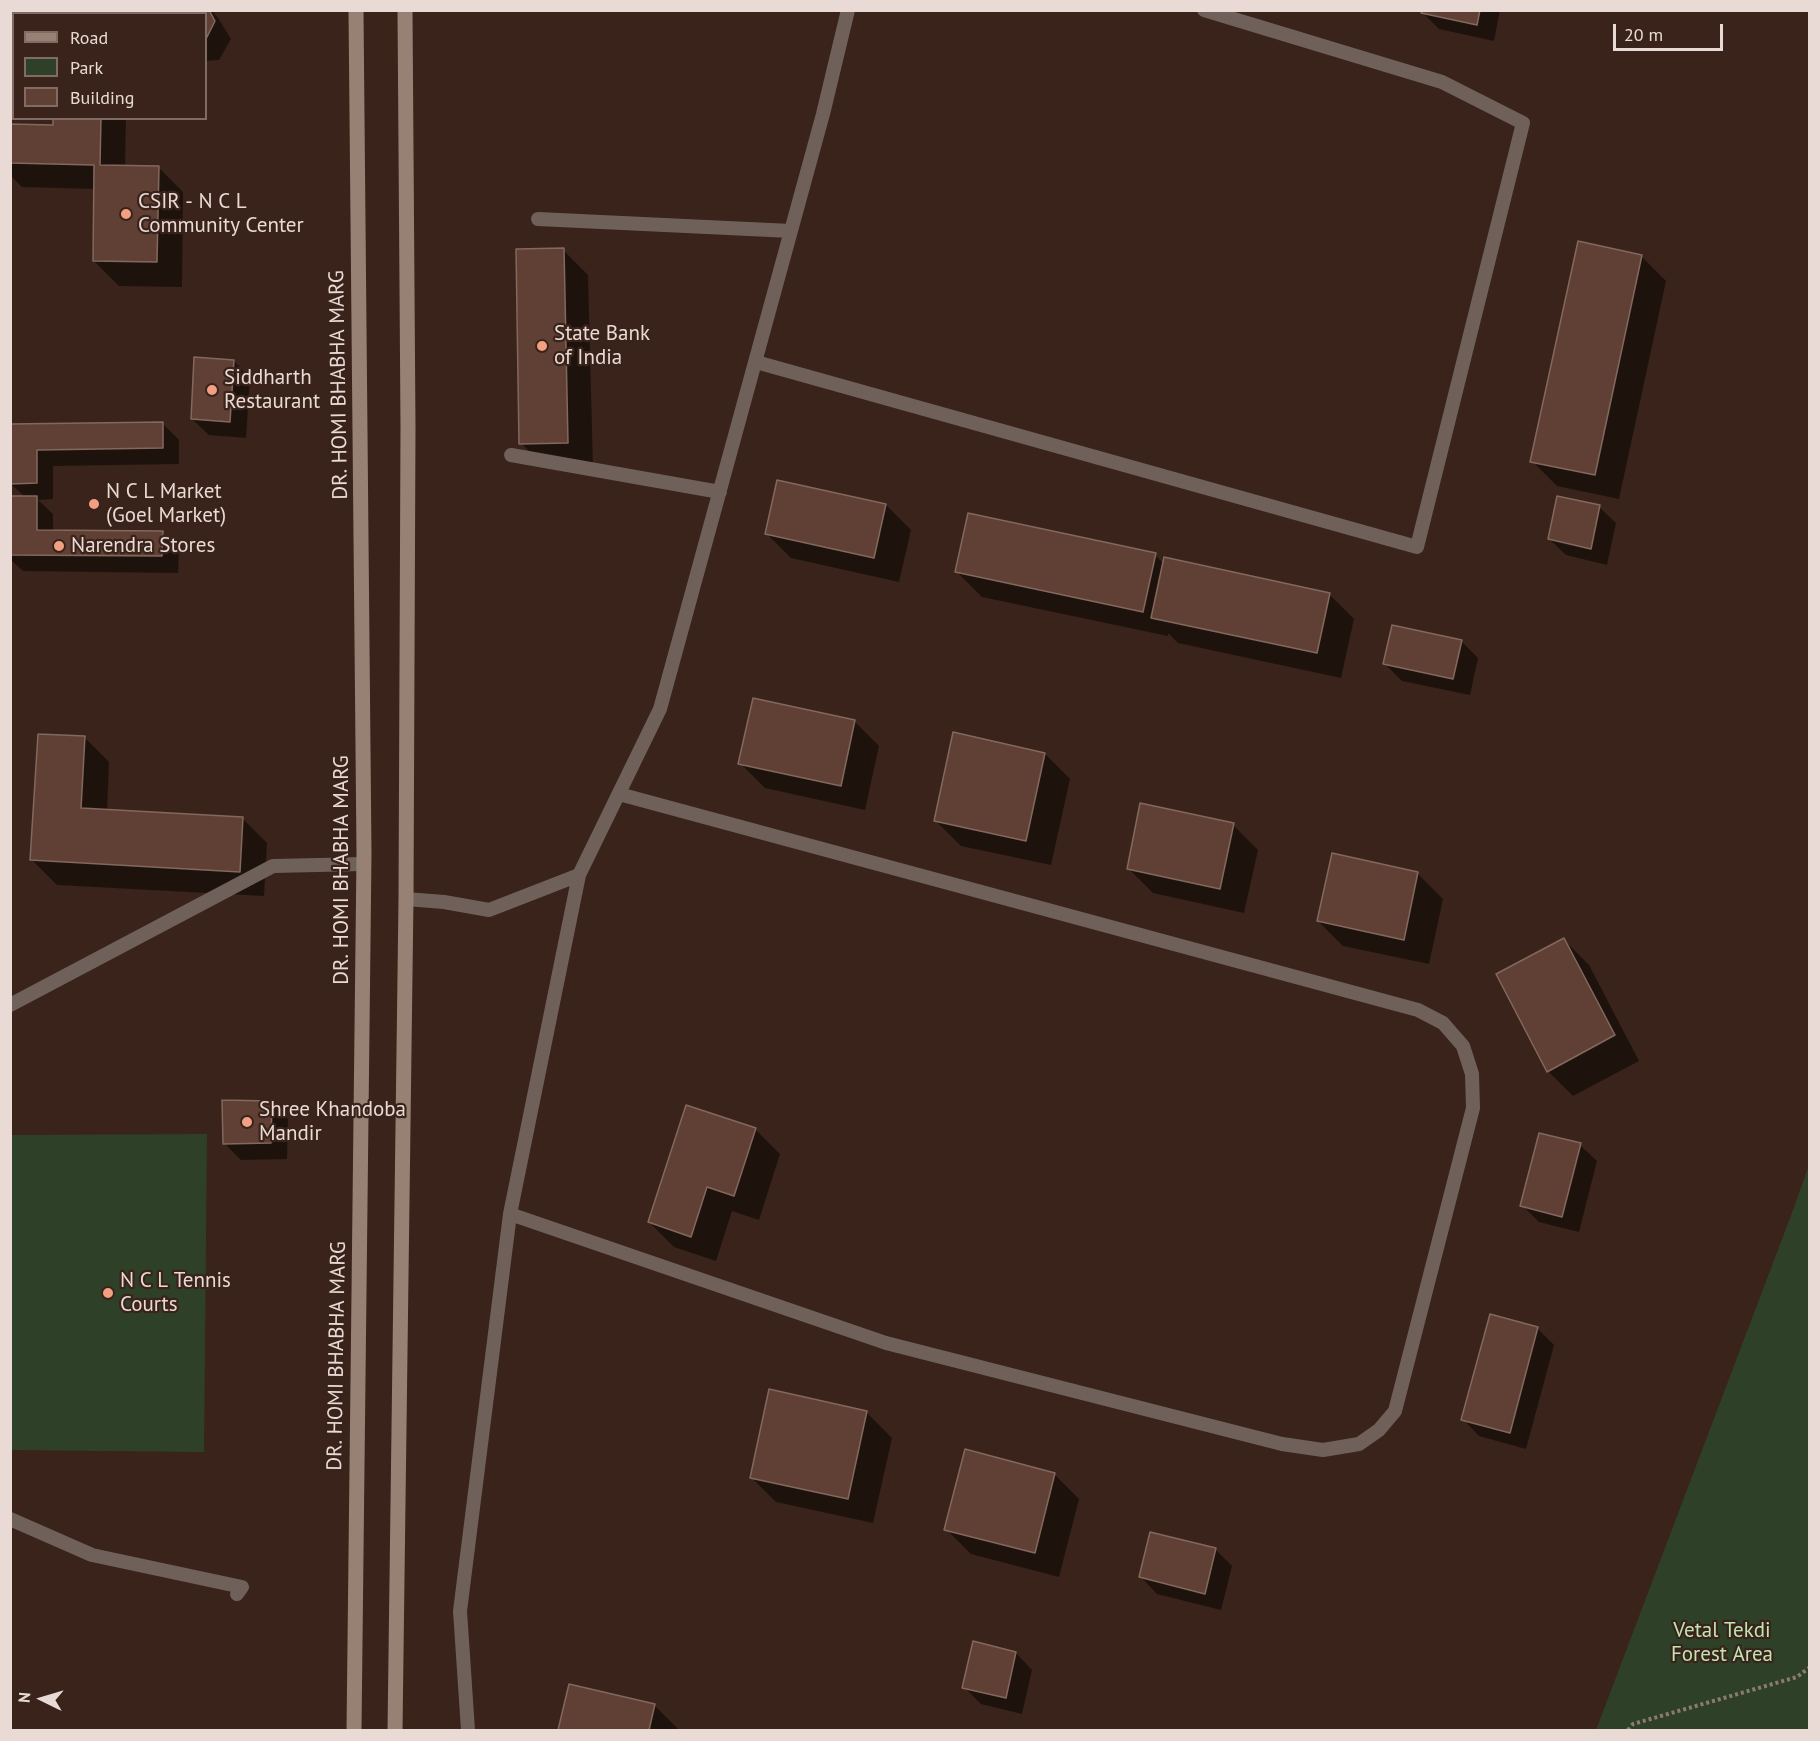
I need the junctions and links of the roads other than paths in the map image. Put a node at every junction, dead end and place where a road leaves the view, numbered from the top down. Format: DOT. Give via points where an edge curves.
graph roads {
  1 [pos="356,10"];
  2 [pos="405,10"];
  3 [pos="848,10"];
  4 [pos="1204,10"];
  5 [pos="538,219"];
  6 [pos="791,231"];
  7 [pos="756,362"];
  8 [pos="511,455"];
  9 [pos="720,492"];
  10 [pos="619,794"];
  11 [pos="363,864"];
  12 [pos="579,875"];
  13 [pos="406,898"];
  14 [pos="10,1005"];
  15 [pos="510,1214"];
  16 [pos="10,1519"];
  17 [pos="237,1594"];
  18 [pos="354,1731"];
  19 [pos="395,1731"];
  20 [pos="468,1731"];
  1 -- 11 [label="main road, DR. HOMI BHABHA MARG"];
  2 -- 13 [label="main road"];
  3 -- 6 [label="lane"];
  4 -- 7 [label="lane" via="1442,82 1522,123 1417,548"];
  5 -- 6 [label="lane"];
  6 -- 7 [label="lane"];
  7 -- 9 [label="lane"];
  8 -- 9 [label="lane"];
  9 -- 10 [label="lane" via="660,709"];
  10 -- 12 [label="lane"];
  10 -- 15 [label="lane" via="1418,1010 1443,1023 1463,1046 1472,1074 1473,1108 1395,1411 1379,1430 1359,1444 1323,1450 1282,1443 886,1343"];
  11 -- 14 [label="lane" via="273,866"];
  11 -- 18 [label="main road, DR. HOMI BHABHA MARG"];
  12 -- 13 [label="lane" via="489,910"];
  12 -- 15 [label="lane"];
  13 -- 19 [label="main road"];
  15 -- 20 [label="lane" via="460,1611"];
  16 -- 17 [label="lane" via="92,1555 242,1587"];
}
